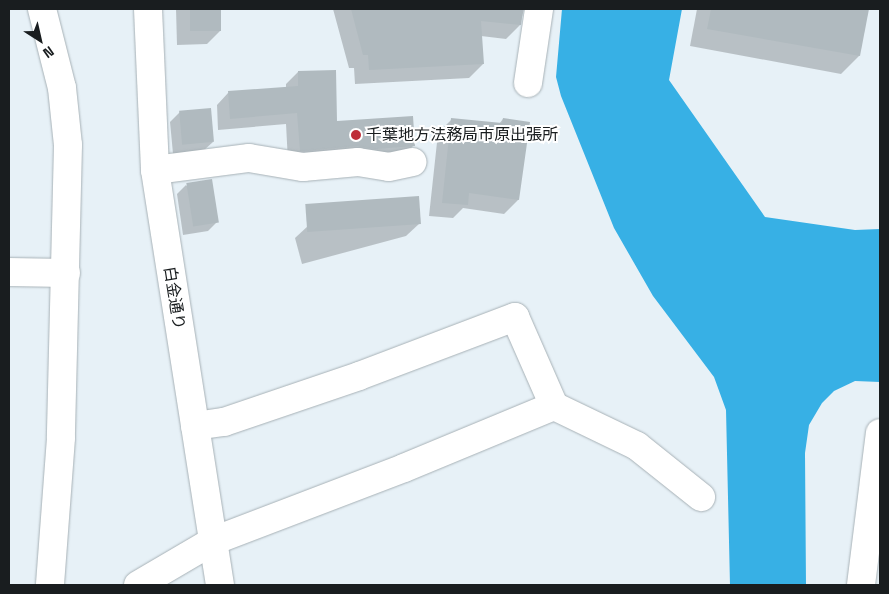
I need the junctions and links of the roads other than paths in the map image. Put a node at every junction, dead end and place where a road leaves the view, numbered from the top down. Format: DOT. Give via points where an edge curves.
graph roads {
  1 [pos="42,9"];
  2 [pos="148,9"];
  3 [pos="539,9"];
  4 [pos="528,83"];
  5 [pos="412,162"];
  6 [pos="155,170"];
  7 [pos="9,272"];
  8 [pos="66,273"];
  9 [pos="554,406"];
  10 [pos="195,426"];
  11 [pos="880,433"];
  12 [pos="701,497"];
  13 [pos="213,541"];
  14 [pos="50,585"];
  15 [pos="138,585"];
  16 [pos="220,585"];
  17 [pos="861,585"];
  1 -- 8 [label="main road" via="62,88 68,145"];
  2 -- 6 [label="main road, 白金通り"];
  3 -- 4 [label="main road"];
  5 -- 6 [label="main road" via="388,167 358,162 303,167 249,158"];
  6 -- 10 [label="main road, 白金通り"];
  7 -- 8 [label="main road"];
  8 -- 14 [label="main road" via="61,438"];
  9 -- 10 [label="main road" via="515,316 359,376 224,422"];
  9 -- 12 [label="main road" via="637,446"];
  9 -- 13 [label="main road"];
  10 -- 13 [label="main road, 白金通り"];
  11 -- 17 [label="main road"];
  13 -- 15 [label="main road"];
  13 -- 16 [label="main road, 白金通り"];
}
